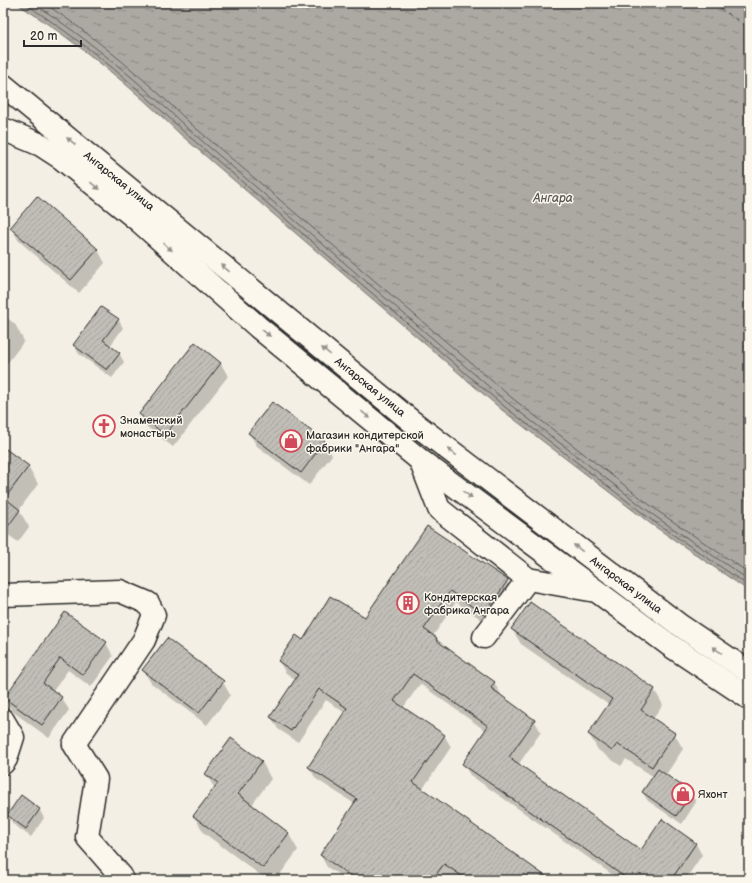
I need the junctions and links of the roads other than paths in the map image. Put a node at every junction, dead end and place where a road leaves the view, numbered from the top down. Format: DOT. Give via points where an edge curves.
graph roads {
  1 [pos="3,85"];
  2 [pos="3,129"];
  3 [pos="420,460"];
  4 [pos="528,579"];
  5 [pos="596,591"];
  6 [pos="3,595"];
  7 [pos="484,637"];
  8 [pos="749,672"];
  9 [pos="749,698"];
  10 [pos="3,720"];
  11 [pos="3,763"];
  12 [pos="123,880"];
  8 -- 1 [label="main road, Ангарская улица, one-way" via="678,624 410,420"];
  2 -- 3 [label="main road, Ангарская улица, one-way" via="41,145 61,158 139,221 258,327"];
  3 -- 4 [label="main road" via="439,509"];
  3 -- 5 [label="main road, Ангарская улица, one-way"];
  4 -- 5 [label="main road"];
  4 -- 7 [label="main road"];
  5 -- 9 [label="main road, Ангарская улица" via="668,644"];
  6 -- 12 [label="main road" via="120,591 148,602 154,615 144,640 74,744 96,779 87,837"];
  10 -- 11 [label="main road" via="13,737"];
}
